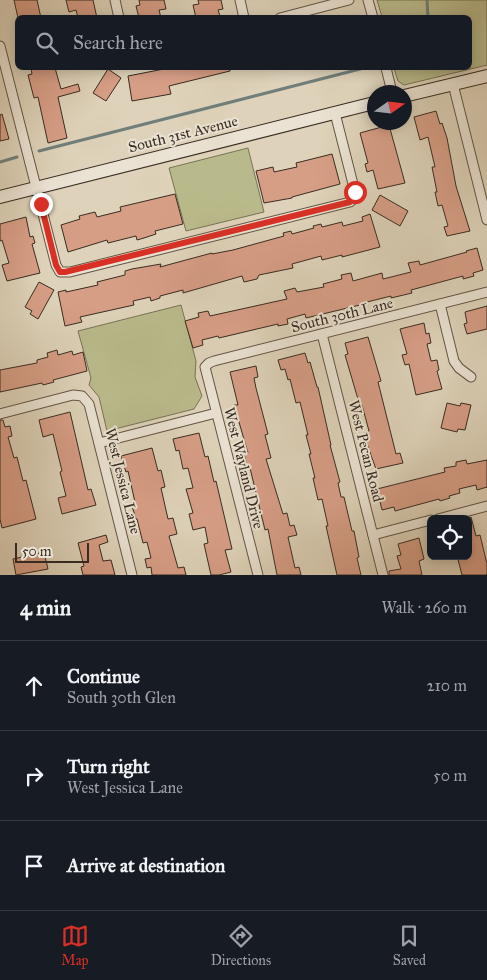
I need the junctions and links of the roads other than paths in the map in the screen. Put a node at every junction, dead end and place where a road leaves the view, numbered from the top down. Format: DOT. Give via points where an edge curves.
graph roads {
  1 [pos="115,0"];
  2 [pos="240,0"];
  3 [pos="349,0"];
  4 [pos="368,0"];
  5 [pos="118,15"];
  6 [pos="243,15"];
  7 [pos="292,15"];
  8 [pos="372,15"];
  9 [pos="0,46"];
  10 [pos="386,70"];
  11 [pos="487,76"];
  12 [pos="453,84"];
  13 [pos="390,85"];
  14 [pos="10,86"];
  15 [pos="0,89"];
  16 [pos="412,94"];
  17 [pos="367,105"];
  18 [pos="335,113"];
  19 [pos="36,188"];
  20 [pos="0,197"];
  21 [pos="487,220"];
  22 [pos="487,292"];
  23 [pos="440,304"];
  24 [pos="322,334"];
  25 [pos="205,367"];
  26 [pos="471,377"];
  27 [pos="216,413"];
  28 [pos="0,414"];
  29 [pos="99,443"];
  30 [pos="487,506"];
  31 [pos="453,515"];
  32 [pos="427,521"];
  33 [pos="373,535"];
  34 [pos="132,575"];
  35 [pos="258,575"];
  36 [pos="383,575"];
  1 -- 5 [label="street"];
  2 -- 6 [label="street"];
  3 -- 7 [label="street"];
  4 -- 8 [label="street"];
  9 -- 14 [label="street"];
  10 -- 13 [label="street"];
  11 -- 12 [label="street"];
  12 -- 16 [label="street"];
  12 -- 21 [label="street"];
  14 -- 15 [label="street"];
  14 -- 19 [label="street"];
  17 -- 18 [label="street, South 31st Avenue"];
  18 -- 19 [label="street, South 31st Avenue"];
  18 -- 19 [label="street" via="355,192 350,202 79,270 60,272 56,265"];
  19 -- 20 [label="street, South 31st Avenue"];
  22 -- 23 [label="street, South 30th Lane"];
  23 -- 24 [label="street, South 30th Lane"];
  23 -- 26 [label="street" via="454,360"];
  24 -- 25 [label="street, South 30th Lane" via="214,361"];
  24 -- 33 [label="street, West Pecan Road"];
  25 -- 27 [label="street, West Wayland Drive"];
  27 -- 29 [label="street"];
  27 -- 35 [label="street, West Wayland Drive"];
  28 -- 29 [label="street, West Jessica Lane" via="82,396 90,404"];
  29 -- 34 [label="street, West Jessica Lane"];
  30 -- 31 [label="street"];
  32 -- 33 [label="street"];
  33 -- 36 [label="street, West Pecan Road"];
}
